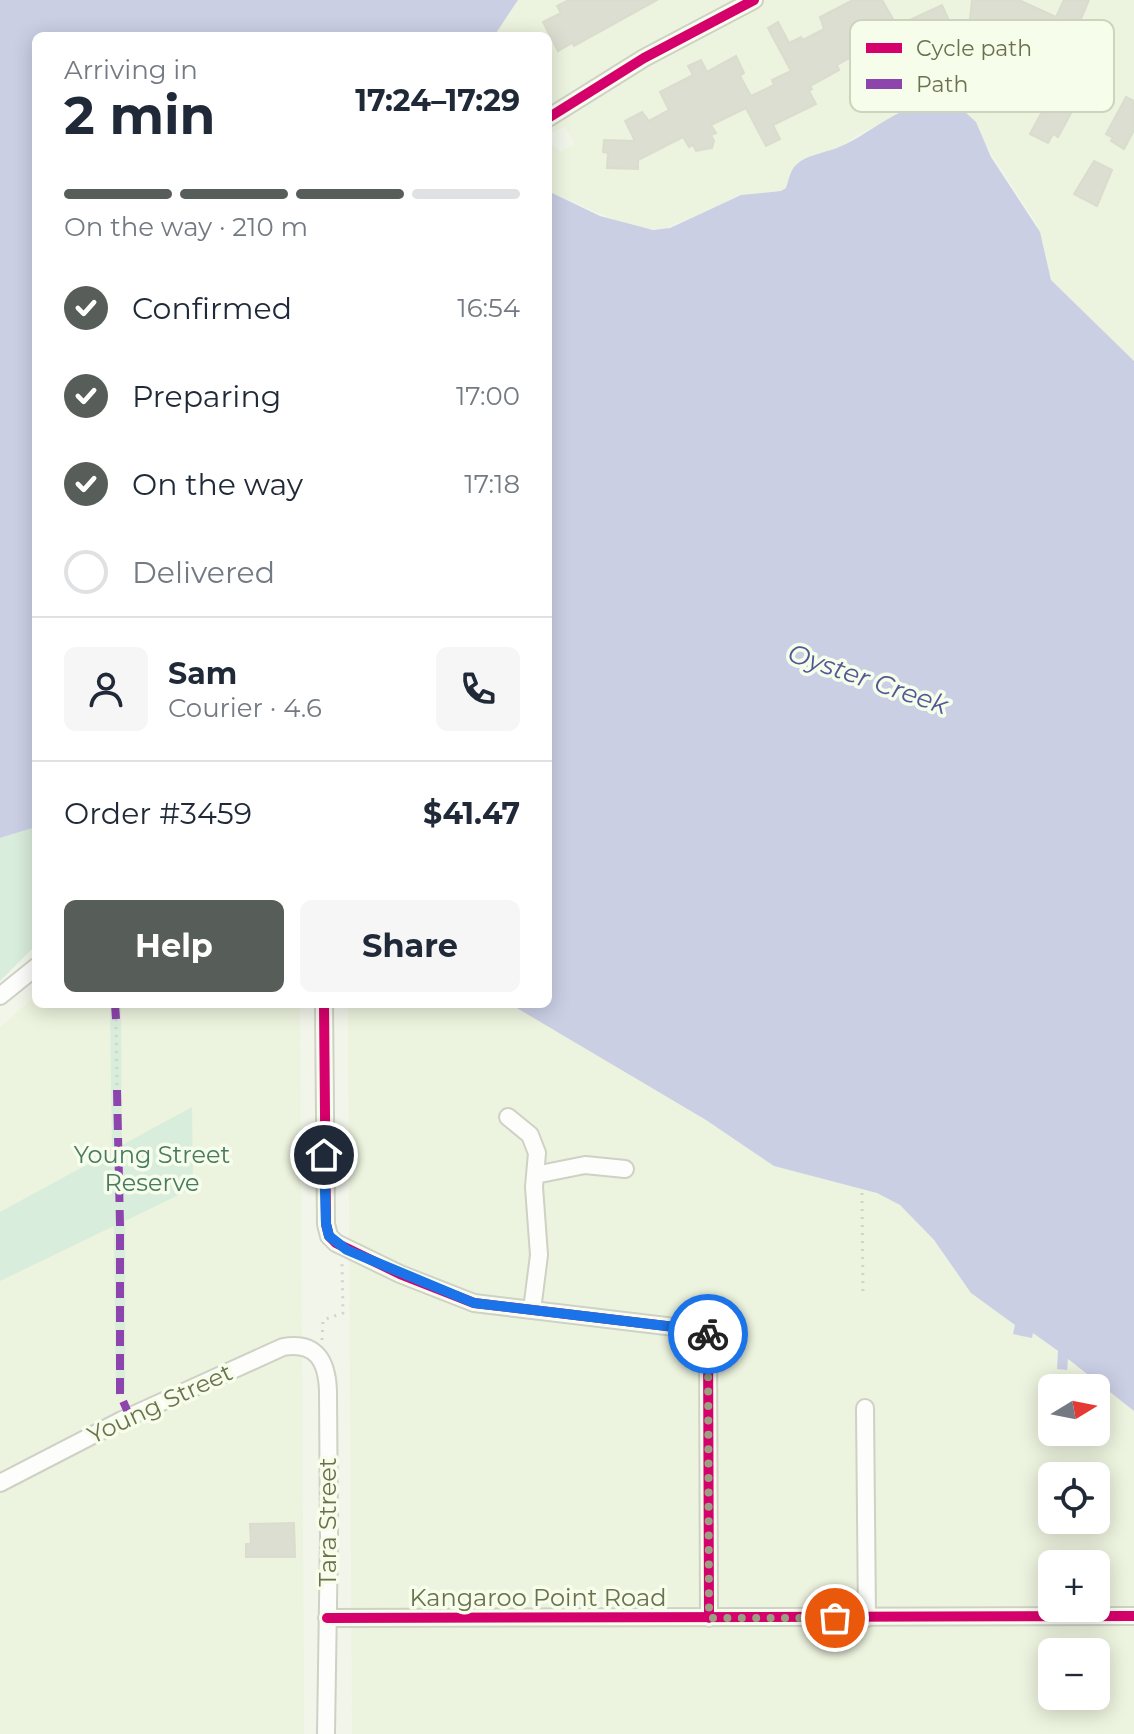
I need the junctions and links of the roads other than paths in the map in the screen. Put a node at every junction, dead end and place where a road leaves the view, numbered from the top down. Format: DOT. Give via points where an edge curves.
graph roads {
  1 [pos="754,0"];
  2 [pos="552,116"];
  3 [pos="32,970"];
  4 [pos="0,996"];
  5 [pos="324,1008"];
  6 [pos="508,1117"];
  7 [pos="625,1169"];
  8 [pos="535,1175"];
  9 [pos="532,1310"];
  10 [pos="321,1360"];
  11 [pos="865,1408"];
  12 [pos="0,1483"];
  13 [pos="1134,1616"];
  14 [pos="327,1618"];
  15 [pos="709,1618"];
  16 [pos="867,1618"];
  17 [pos="326,1734"];
  1 -- 2 [label="street" via="644,58"];
  3 -- 4 [label="street"];
  5 -- 9 [label="street" via="329,1236 347,1250 474,1303"];
  6 -- 8 [label="street" via="534,1140"];
  7 -- 8 [label="street" via="585,1165"];
  8 -- 9 [label="street" via="539,1255"];
  9 -- 15 [label="street" via="708,1331"];
  10 -- 12 [label="street, Young Street" via="303,1346 283,1347"];
  10 -- 14 [label="street, Tara Street" via="328,1391"];
  11 -- 16 [label="street"];
  13 -- 16 [label="street, Kangaroo Point Road"];
  14 -- 15 [label="street, Kangaroo Point Road"];
  14 -- 17 [label="street, Tara Street"];
  15 -- 16 [label="street, Kangaroo Point Road"];
}
